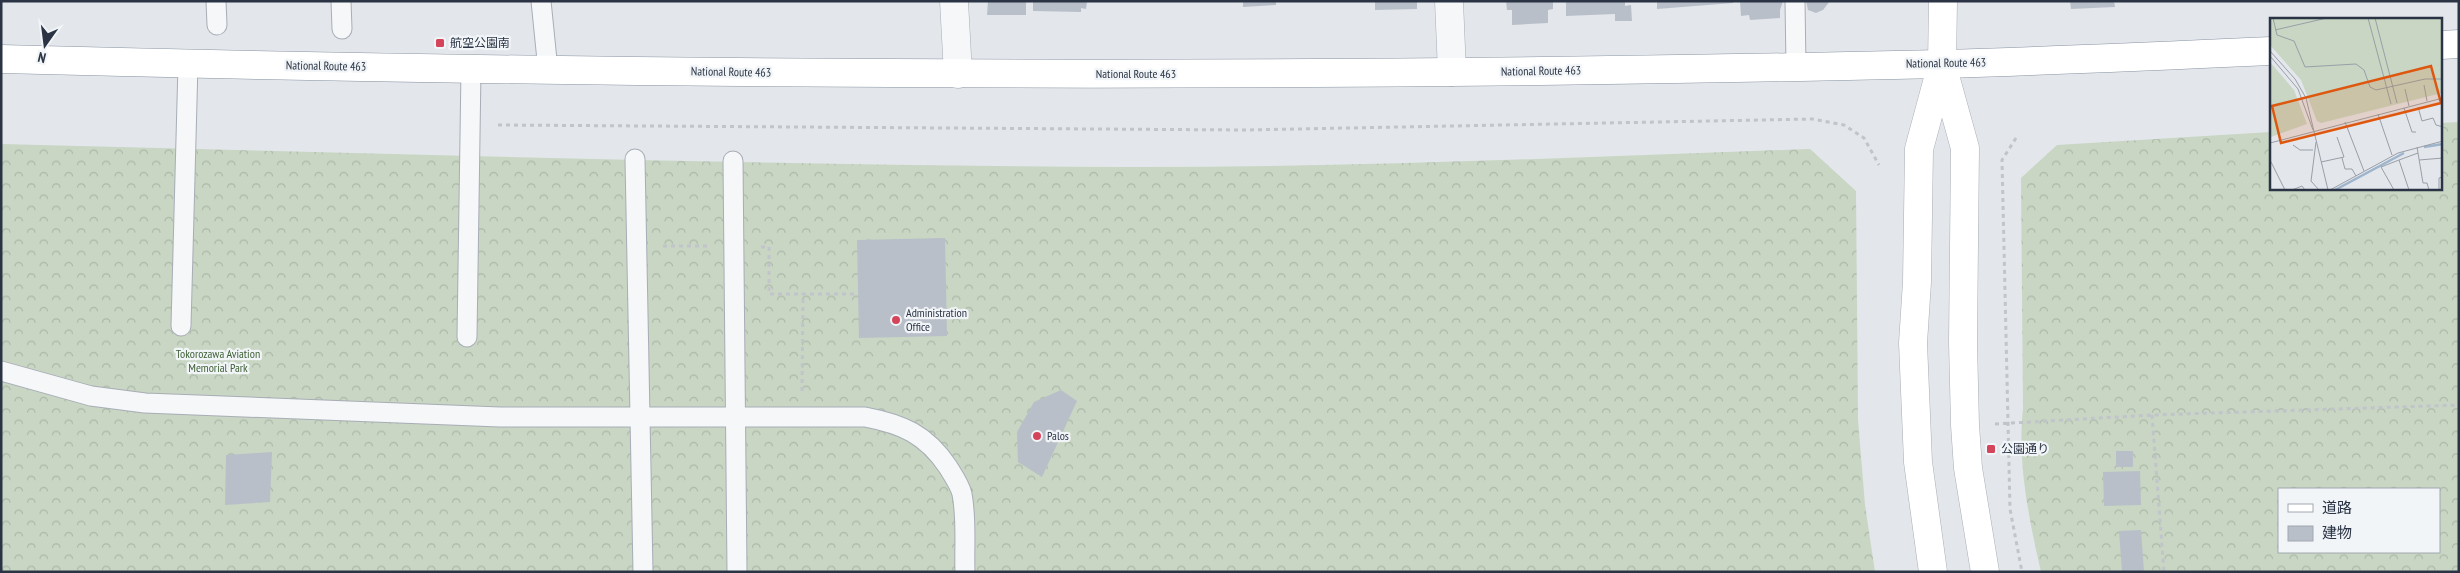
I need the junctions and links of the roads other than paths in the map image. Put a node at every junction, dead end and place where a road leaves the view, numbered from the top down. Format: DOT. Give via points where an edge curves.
graph roads {
  1 [pos="216,1"];
  2 [pos="342,1"];
  3 [pos="541,1"];
  4 [pos="954,1"];
  5 [pos="1449,1"];
  6 [pos="1796,1"];
  7 [pos="1943,1"];
  8 [pos="217,25"];
  9 [pos="342,29"];
  10 [pos="2459,44"];
  11 [pos="2442,45"];
  12 [pos="2270,51"];
  13 [pos="1,59"];
  14 [pos="188,64"];
  15 [pos="1942,64"];
  16 [pos="1796,66"];
  17 [pos="471,69"];
  18 [pos="548,70"];
  19 [pos="1452,72"];
  20 [pos="958,74"];
  21 [pos="634,159"];
  22 [pos="733,160"];
  23 [pos="181,326"];
  24 [pos="467,337"];
  25 [pos="1,371"];
  26 [pos="640,416"];
  27 [pos="735,417"];
  28 [pos="643,572"];
  29 [pos="736,572"];
  30 [pos="965,572"];
  31 [pos="1933,572"];
  32 [pos="1985,572"];
  1 -- 8 [label="lane"];
  2 -- 9 [label="lane"];
  3 -- 18 [label="lane"];
  4 -- 20 [label="street"];
  5 -- 19 [label="street"];
  6 -- 16 [label="lane"];
  7 -- 15 [label="main road"];
  10 -- 11 [label="main road"];
  12 -- 15 [label="main road, National Route 463"];
  13 -- 14 [label="main road, National Route 463"];
  14 -- 17 [label="main road, National Route 463"];
  14 -- 23 [label="lane"];
  15 -- 16 [label="main road, National Route 463"];
  15 -- 31 [label="main road" via="1919,149 1913,343 1918,462"];
  15 -- 32 [label="main road" via="1965,148 1965,425 1968,468"];
  16 -- 19 [label="main road, National Route 463"];
  17 -- 18 [label="main road, National Route 463"];
  17 -- 24 [label="lane"];
  18 -- 20 [label="main road, National Route 463"];
  19 -- 20 [label="main road, National Route 463"];
  21 -- 26 [label="lane"];
  22 -- 27 [label="lane"];
  25 -- 26 [label="lane" via="91,396 145,403 481,417"];
  26 -- 27 [label="lane"];
  26 -- 28 [label="lane"];
  27 -- 29 [label="lane"];
  27 -- 30 [label="lane" via="865,417 913,431 931,444 953,474 961,492 965,512"];
}
